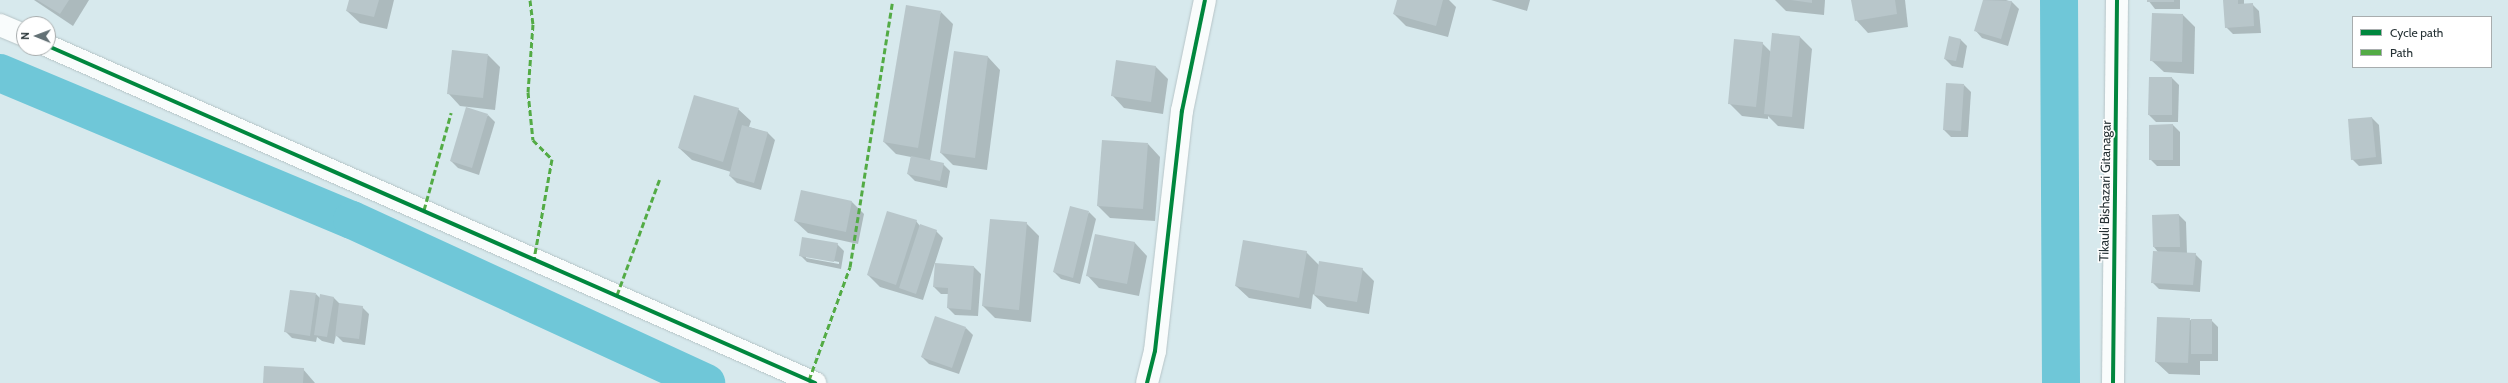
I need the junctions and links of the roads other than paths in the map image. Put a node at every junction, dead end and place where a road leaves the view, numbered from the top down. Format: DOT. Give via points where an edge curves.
graph roads {
  1 [pos="1205,0"];
  2 [pos="2117,0"];
  3 [pos="0,25"];
  4 [pos="16,32"];
  5 [pos="56,50"];
  6 [pos="815,383"];
  7 [pos="1147,383"];
  8 [pos="2113,383"];
  1 -- 7 [label="street" via="1182,111 1155,350"];
  2 -- 8 [label="street, Tikauli Bishazari Gitanagar"];
  3 -- 4 [label="street"];
  5 -- 6 [label="street"];
}
